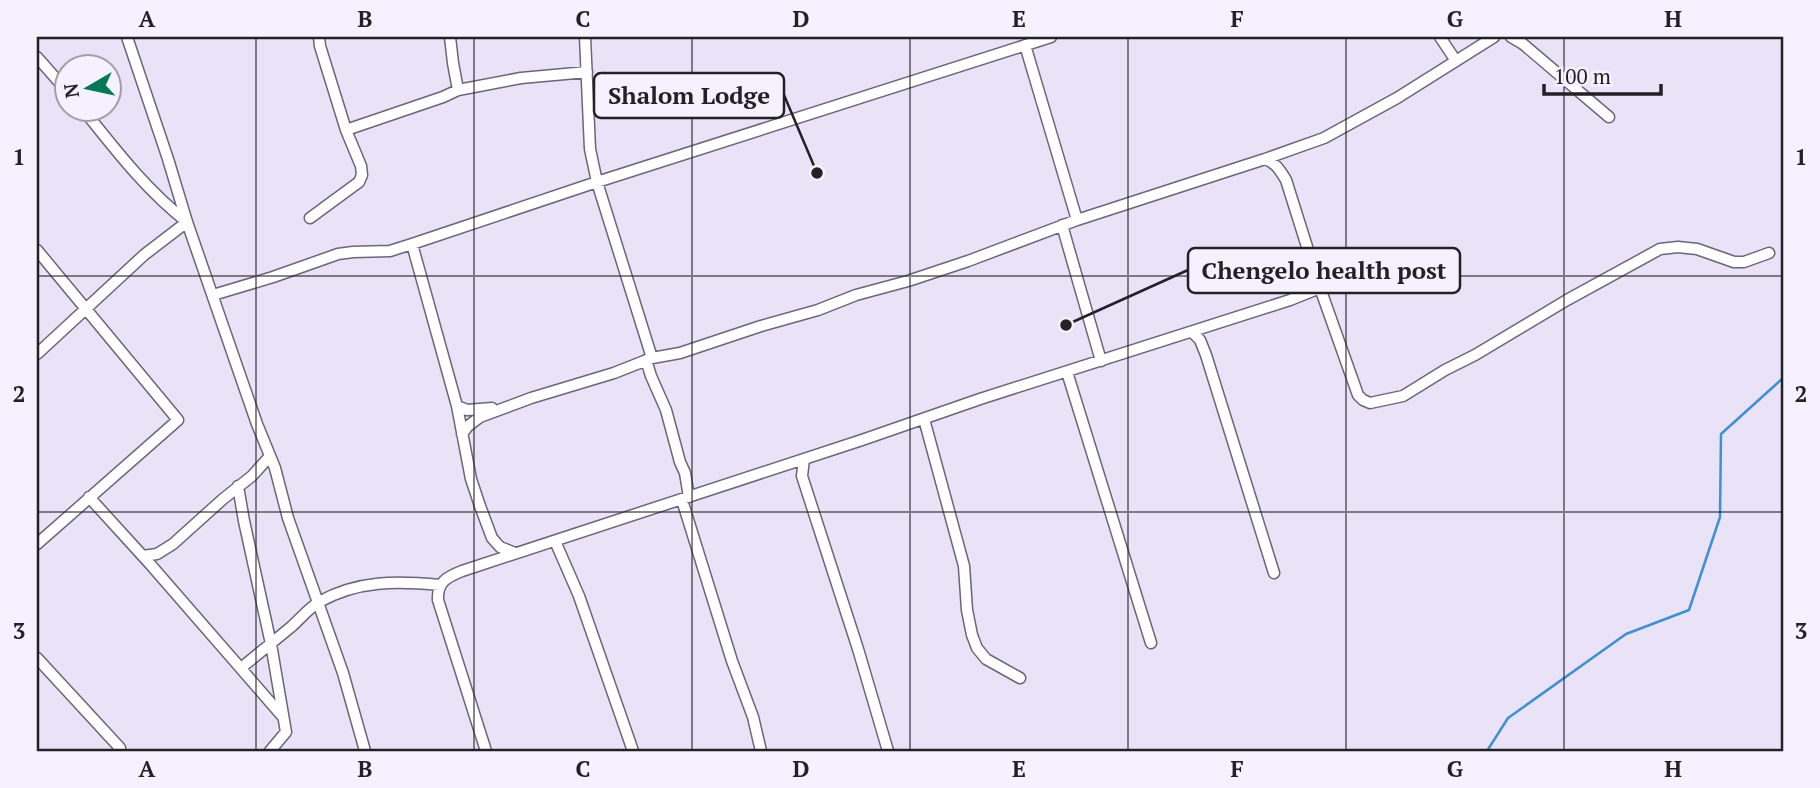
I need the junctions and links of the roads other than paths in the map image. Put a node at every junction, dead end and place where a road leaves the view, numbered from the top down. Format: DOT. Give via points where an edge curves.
graph roads {
  1 [pos="127,37"];
  2 [pos="319,37"];
  3 [pos="450,37"];
  4 [pos="585,37"];
  5 [pos="1051,37"];
  6 [pos="1440,37"];
  7 [pos="1494,37"];
  8 [pos="1511,37"];
  9 [pos="1025,45"];
  10 [pos="37,57"];
  11 [pos="1456,61"];
  12 [pos="587,72"];
  13 [pos="52,74"];
  14 [pos="458,90"];
  15 [pos="1609,117"];
  16 [pos="93,122"];
  17 [pos="346,130"];
  18 [pos="1265,159"];
  19 [pos="597,182"];
  20 [pos="310,218"];
  21 [pos="1077,220"];
  22 [pos="187,222"];
  23 [pos="1062,225"];
  24 [pos="412,244"];
  25 [pos="37,250"];
  26 [pos="1769,253"];
  27 [pos="1320,288"];
  28 [pos="213,296"];
  29 [pos="85,309"];
  30 [pos="1192,332"];
  31 [pos="37,354"];
  32 [pos="649,359"];
  33 [pos="1101,361"];
  34 [pos="1067,372"];
  35 [pos="457,406"];
  36 [pos="505,407"];
  37 [pos="924,419"];
  38 [pos="462,434"];
  39 [pos="270,456"];
  40 [pos="804,459"];
  41 [pos="787,465"];
  42 [pos="802,475"];
  43 [pos="239,486"];
  44 [pos="89,497"];
  45 [pos="686,498"];
  46 [pos="492,538"];
  47 [pos="555,541"];
  48 [pos="37,544"];
  49 [pos="516,553"];
  50 [pos="143,556"];
  51 [pos="480,565"];
  52 [pos="1274,573"];
  53 [pos="440,585"];
  54 [pos="318,603"];
  55 [pos="1151,643"];
  56 [pos="271,644"];
  57 [pos="37,658"];
  58 [pos="240,668"];
  59 [pos="1020,678"];
  60 [pos="283,717"];
  61 [pos="120,748"];
  62 [pos="270,751"];
  63 [pos="365,751"];
  64 [pos="486,751"];
  65 [pos="633,751"];
  66 [pos="761,751"];
  67 [pos="888,751"];
  1 -- 22 [label="street"];
  2 -- 17 [label="street"];
  3 -- 14 [label="street"];
  4 -- 12 [label="street"];
  5 -- 9 [label="street"];
  6 -- 11 [label="street"];
  7 -- 11 [label="street"];
  8 -- 15 [label="street"];
  9 -- 19 [label="street"];
  9 -- 21 [label="street"];
  10 -- 13 [label="street"];
  11 -- 18 [label="street" via="1324,138"];
  12 -- 14 [label="street"];
  12 -- 19 [label="street" via="590,149"];
  14 -- 17 [label="street"];
  16 -- 22 [label="street" via="143,183"];
  17 -- 20 [label="street" via="362,175"];
  18 -- 21 [label="street"];
  18 -- 27 [label="street" via="1279,168 1286,180"];
  19 -- 24 [label="street"];
  19 -- 32 [label="street"];
  21 -- 23 [label="street"];
  22 -- 28 [label="street"];
  22 -- 29 [label="street"];
  23 -- 32 [label="street" via="908,281"];
  23 -- 33 [label="street"];
  24 -- 28 [label="street" via="390,251 338,254"];
  24 -- 35 [label="street"];
  25 -- 29 [label="street"];
  26 -- 27 [label="street" via="1734,262 1697,248 1660,249 1412,391 1378,403 1358,396"];
  27 -- 30 [label="street"];
  28 -- 39 [label="street"];
  29 -- 31 [label="street"];
  29 -- 44 [label="street" via="178,420"];
  30 -- 33 [label="street"];
  30 -- 52 [label="street" via="1206,355"];
  32 -- 36 [label="street"];
  32 -- 45 [label="street" via="685,473"];
  33 -- 34 [label="street"];
  34 -- 37 [label="street"];
  34 -- 55 [label="street"];
  35 -- 36 [label="street" via="467,410"];
  35 -- 38 [label="street"];
  36 -- 38 [label="street" via="474,420"];
  37 -- 40 [label="street"];
  37 -- 59 [label="street" via="964,566 972,635 986,659"];
  38 -- 46 [label="street" via="471,480"];
  39 -- 43 [label="street"];
  39 -- 54 [label="street"];
  40 -- 41 [label="street"];
  40 -- 42 [label="street"];
  41 -- 42 [label="street"];
  41 -- 45 [label="street"];
  42 -- 67 [label="street"];
  43 -- 50 [label="street" via="173,544"];
  43 -- 56 [label="street"];
  44 -- 48 [label="street"];
  44 -- 50 [label="street"];
  45 -- 47 [label="street"];
  45 -- 66 [label="street"];
  46 -- 49 [label="street"];
  46 -- 51 [label="street"];
  47 -- 49 [label="street"];
  47 -- 65 [label="street"];
  49 -- 51 [label="street"];
  50 -- 58 [label="street"];
  51 -- 53 [label="street" via="448,577"];
  53 -- 54 [label="street" via="376,583"];
  53 -- 64 [label="street" via="438,600"];
  54 -- 56 [label="street"];
  54 -- 63 [label="street"];
  56 -- 58 [label="street"];
  56 -- 60 [label="street"];
  57 -- 61 [label="street"];
  58 -- 60 [label="street"];
  60 -- 62 [label="street" via="286,732"];
}
